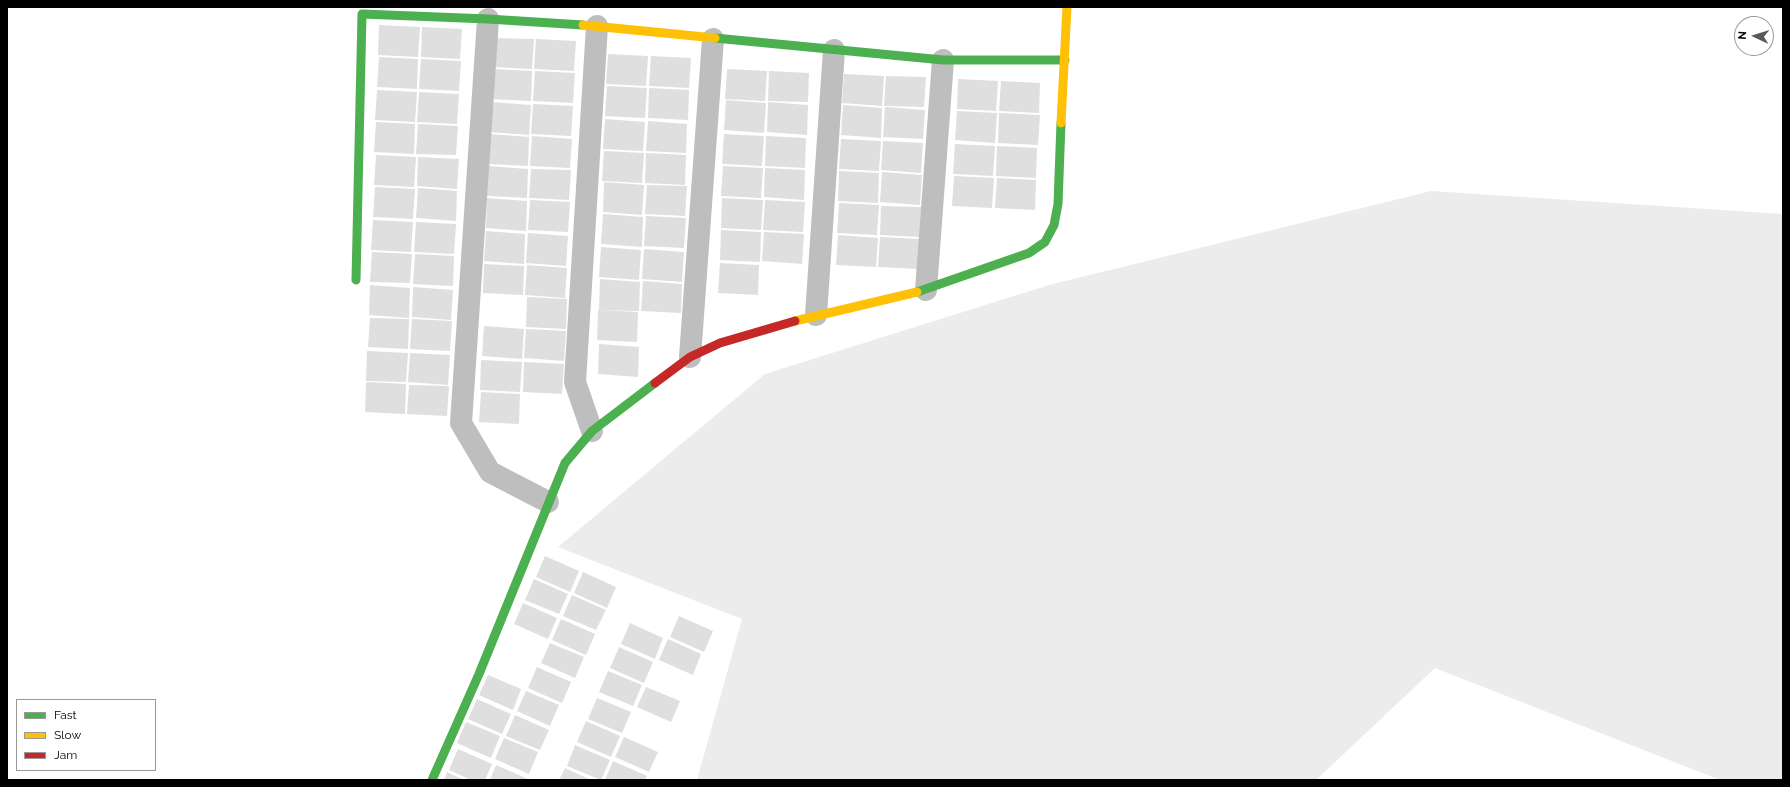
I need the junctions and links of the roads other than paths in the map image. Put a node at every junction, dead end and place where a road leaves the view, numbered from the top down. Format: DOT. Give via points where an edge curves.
graph roads {
  1 [pos="1067,7"];
  2 [pos="488,19"];
  3 [pos="597,26"];
  4 [pos="713,38"];
  5 [pos="834,50"];
  6 [pos="943,60"];
  7 [pos="1065,60"];
  8 [pos="356,280"];
  9 [pos="926,290"];
  10 [pos="816,315"];
  11 [pos="690,357"];
  12 [pos="592,431"];
  13 [pos="548,502"];
  14 [pos="432,780"];
  1 -- 7 [label="street"];
  2 -- 3 [label="street"];
  2 -- 8 [label="street" via="362,14"];
  2 -- 13 [label="street" via="462,423 490,472"];
  3 -- 4 [label="street"];
  3 -- 12 [label="street" via="575,382"];
  4 -- 5 [label="street"];
  4 -- 11 [label="street"];
  5 -- 6 [label="street"];
  5 -- 10 [label="street"];
  6 -- 7 [label="street"];
  6 -- 9 [label="street"];
  7 -- 9 [label="street" via="1058,204 1054,225 1045,242 1029,253"];
  9 -- 10 [label="street"];
  10 -- 11 [label="street" via="720,343"];
  11 -- 12 [label="street"];
  12 -- 13 [label="street" via="565,463"];
  13 -- 14 [label="street" via="479,674"];
}
